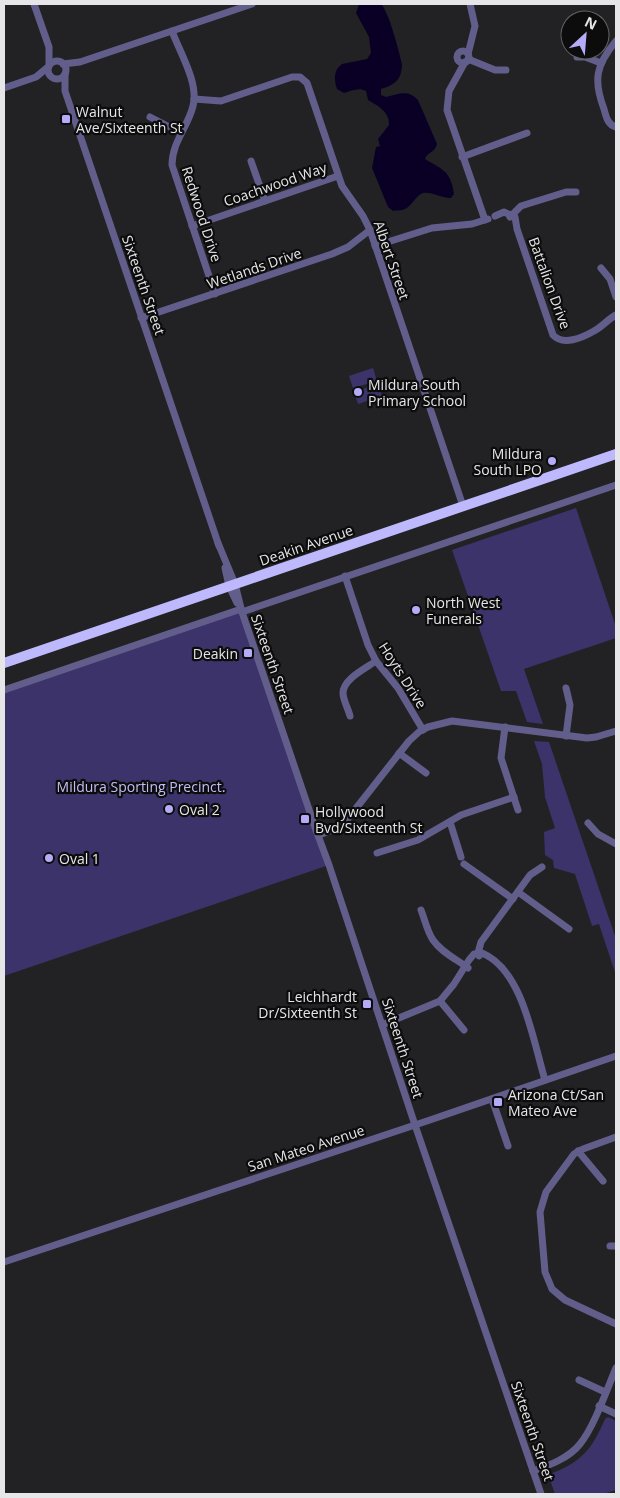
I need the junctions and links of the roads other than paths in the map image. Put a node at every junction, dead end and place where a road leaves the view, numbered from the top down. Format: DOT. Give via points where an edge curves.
graph roads {
  1 [pos="34,4"];
  2 [pos="252,4"];
  3 [pos="470,4"];
  4 [pos="174,30"];
  5 [pos="473,36"];
  6 [pos="616,41"];
  7 [pos="49,46"];
  8 [pos="464,59"];
  9 [pos="593,60"];
  10 [pos="61,62"];
  11 [pos="80,62"];
  12 [pos="601,63"];
  13 [pos="48,67"];
  14 [pos="506,70"];
  15 [pos="65,73"];
  16 [pos="36,77"];
  17 [pos="53,78"];
  18 [pos="4,88"];
  19 [pos="65,91"];
  20 [pos="194,99"];
  21 [pos="150,118"];
  22 [pos="615,127"];
  23 [pos="181,133"];
  24 [pos="527,133"];
  25 [pos="462,157"];
  26 [pos="251,161"];
  27 [pos="338,176"];
  28 [pos="576,192"];
  29 [pos="265,201"];
  30 [pos="511,216"];
  31 [pos="485,220"];
  32 [pos="192,226"];
  33 [pos="370,230"];
  34 [pos="375,246"];
  35 [pos="601,268"];
  36 [pos="215,294"];
  37 [pos="616,296"];
  38 [pos="616,315"];
  39 [pos="141,318"];
  40 [pos="616,454"];
  41 [pos="616,485"];
  42 [pos="463,506"];
  43 [pos="345,576"];
  44 [pos="232,585"];
  45 [pos="241,610"];
  46 [pos="376,661"];
  47 [pos="4,663"];
  48 [pos="566,688"];
  49 [pos="4,690"];
  50 [pos="350,716"];
  51 [pos="505,727"];
  52 [pos="423,730"];
  53 [pos="616,731"];
  54 [pos="566,736"];
  55 [pos="399,753"];
  56 [pos="426,773"];
  57 [pos="514,797"];
  58 [pos="518,810"];
  59 [pos="450,822"];
  60 [pos="588,823"];
  61 [pos="317,832"];
  62 [pos="616,844"];
  63 [pos="377,853"];
  64 [pos="542,867"];
  65 [pos="518,892"];
  66 [pos="513,899"];
  67 [pos="421,910"];
  68 [pos="569,928"];
  69 [pos="480,954"];
  70 [pos="466,966"];
  71 [pos="440,1002"];
  72 [pos="381,1023"];
  73 [pos="464,1030"];
  74 [pos="616,1056"];
  75 [pos="547,1080"];
  76 [pos="492,1098"];
  77 [pos="415,1125"];
  78 [pos="616,1137"];
  79 [pos="508,1146"];
  80 [pos="578,1151"];
  81 [pos="603,1181"];
  82 [pos="4,1262"];
  83 [pos="616,1324"];
  84 [pos="616,1368"];
  85 [pos="578,1380"];
  86 [pos="606,1392"];
  87 [pos="599,1406"];
  88 [pos="616,1414"];
  89 [pos="533,1468"];
  90 [pos="541,1494"];
  1 -- 7 [label="street"];
  2 -- 4 [label="street"];
  3 -- 5 [label="street" via="474,19"];
  4 -- 11 [label="street"];
  4 -- 20 [label="street"];
  5 -- 8 [label="street"];
  5 -- 8 [label="street" via="460,51 465,51"];
  6 -- 12 [label="street"];
  7 -- 10 [label="street"];
  7 -- 13 [label="street"];
  8 -- 14 [label="street" via="495,70"];
  8 -- 25 [label="street" via="454,79 447,110"];
  9 -- 12 [label="street"];
  10 -- 11 [label="street"];
  10 -- 13 [label="street" via="53,62"];
  10 -- 15 [label="street"];
  11 -- 15 [label="street"];
  12 -- 22 [label="street" via="597,88 607,118"];
  13 -- 16 [label="street"];
  13 -- 17 [label="street"];
  15 -- 17 [label="street" via="61,78"];
  15 -- 19 [label="street, Sixteenth Street"];
  16 -- 17 [label="street"];
  16 -- 18 [label="street"];
  17 -- 19 [label="street, Sixteenth Street"];
  19 -- 39 [label="street, Sixteenth Street"];
  20 -- 23 [label="street, Redwood Drive"];
  20 -- 27 [label="street, Albert Street" via="221,100 292,77 303,79"];
  21 -- 23 [label="street"];
  23 -- 32 [label="street, Redwood Drive" via="173,151 172,164"];
  24 -- 25 [label="street"];
  25 -- 31 [label="street"];
  26 -- 29 [label="street"];
  27 -- 29 [label="street, Coachwood Way"];
  27 -- 33 [label="street, Albert Street"];
  28 -- 30 [label="street" via="561,193 521,206"];
  29 -- 32 [label="street, Coachwood Way"];
  30 -- 31 [label="street" via="494,216"];
  30 -- 38 [label="street, Battalion Drive" via="556,338 566,342 590,333"];
  31 -- 34 [label="street" via="432,228"];
  32 -- 36 [label="street, Redwood Drive"];
  33 -- 34 [label="street, Albert Street"];
  33 -- 36 [label="street, Wetlands Drive" via="342,250"];
  34 -- 42 [label="street, Albert Street"];
  35 -- 37 [label="street" via="608,275"];
  36 -- 39 [label="street, Wetlands Drive"];
  39 -- 44 [label="street, Sixteenth Street"];
  40 -- 42 [label="highway, Deakin Avenue"];
  41 -- 43 [label="street"];
  42 -- 44 [label="highway, Deakin Avenue"];
  43 -- 45 [label="street"];
  43 -- 46 [label="street, Hoyts Drive"];
  44 -- 45 [label="street, Sixteenth Street"];
  44 -- 47 [label="highway, Deakin Avenue"];
  45 -- 49 [label="street"];
  45 -- 61 [label="street, Sixteenth Street"];
  46 -- 50 [label="street" via="344,686"];
  46 -- 52 [label="street, Hoyts Drive" via="398,688"];
  48 -- 54 [label="street" via="570,705"];
  51 -- 52 [label="street" via="452,721"];
  51 -- 54 [label="street"];
  51 -- 57 [label="street" via="501,758"];
  52 -- 55 [label="street"];
  53 -- 54 [label="street" via="596,737"];
  55 -- 56 [label="street"];
  55 -- 61 [label="street" via="343,823 335,829"];
  57 -- 58 [label="street"];
  57 -- 59 [label="street"];
  59 -- 63 [label="street" via="418,840"];
  59 -- 66 [label="street" via="462,860"];
  60 -- 62 [label="street" via="598,834"];
  61 -- 72 [label="street, Sixteenth Street"];
  64 -- 65 [label="street" via="530,875"];
  65 -- 66 [label="street"];
  65 -- 68 [label="street"];
  66 -- 69 [label="street" via="480,944"];
  67 -- 70 [label="street" via="434,941"];
  69 -- 70 [label="street"];
  69 -- 75 [label="street" via="488,956 501,968 517,989"];
  70 -- 71 [label="street"];
  71 -- 72 [label="street"];
  71 -- 73 [label="street"];
  72 -- 77 [label="street, Sixteenth Street"];
  74 -- 75 [label="street, San Mateo Avenue"];
  75 -- 76 [label="street, San Mateo Avenue"];
  76 -- 77 [label="street, San Mateo Avenue"];
  76 -- 79 [label="street"];
  77 -- 82 [label="street, San Mateo Avenue"];
  77 -- 89 [label="street, Sixteenth Street"];
  78 -- 80 [label="street"];
  80 -- 81 [label="street"];
  80 -- 83 [label="street" via="550,1186 541,1204 545,1272 549,1284 560,1297"];
  84 -- 86 [label="street"];
  85 -- 86 [label="street"];
  86 -- 87 [label="street"];
  87 -- 88 [label="street"];
  87 -- 89 [label="street" via="580,1444 562,1458"];
  89 -- 90 [label="street, Sixteenth Street"];
}
